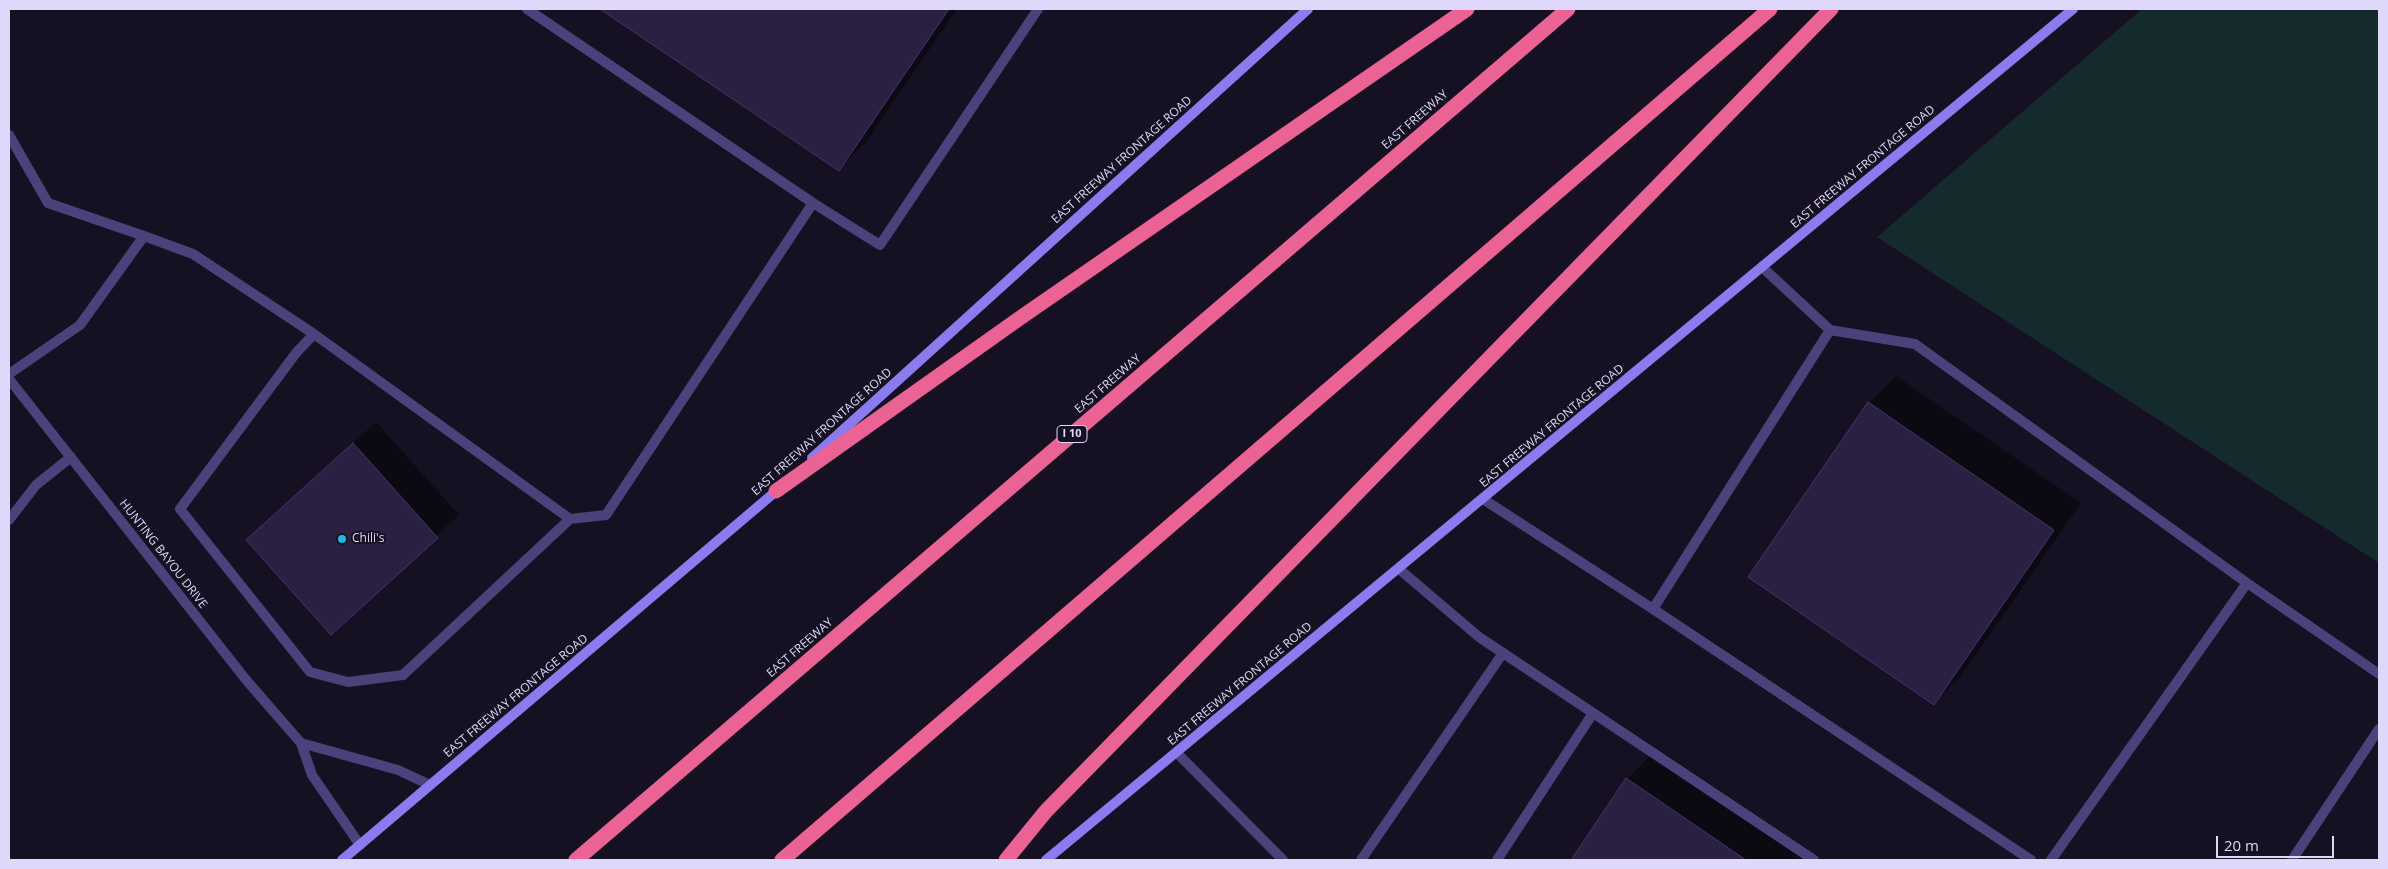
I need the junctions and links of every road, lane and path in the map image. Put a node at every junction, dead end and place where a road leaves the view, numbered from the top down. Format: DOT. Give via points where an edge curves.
graph roads {
  1 [pos="528,9"];
  2 [pos="1038,9"];
  3 [pos="1308,9"];
  4 [pos="1467,9"];
  5 [pos="1568,9"];
  6 [pos="1770,9"];
  7 [pos="1831,9"];
  8 [pos="2073,9"];
  9 [pos="9,135"];
  10 [pos="813,203"];
  11 [pos="144,236"];
  12 [pos="1762,267"];
  13 [pos="1830,330"];
  14 [pos="314,334"];
  15 [pos="9,374"];
  16 [pos="9,378"];
  17 [pos="71,457"];
  18 [pos="776,491"];
  19 [pos="1483,499"];
  20 [pos="570,519"];
  21 [pos="9,520"];
  22 [pos="1399,569"];
  23 [pos="2247,583"];
  24 [pos="1653,608"];
  25 [pos="1503,653"];
  26 [pos="2379,674"];
  27 [pos="1593,713"];
  28 [pos="2379,728"];
  29 [pos="301,743"];
  30 [pos="1177,753"];
  31 [pos="430,786"];
  32 [pos="360,845"];
  33 [pos="342,860"];
  34 [pos="576,860"];
  35 [pos="782,860"];
  36 [pos="1006,860"];
  37 [pos="1046,860"];
  38 [pos="1283,860"];
  39 [pos="1361,860"];
  40 [pos="1497,860"];
  41 [pos="1814,860"];
  42 [pos="2031,860"];
  43 [pos="2051,860"];
  44 [pos="2292,860"];
  1 -- 10 [label="street"];
  2 -- 10 [label="street" via="880,245"];
  3 -- 18 [label="main road, EAST FREEWAY FRONTAGE ROAD"];
  4 -- 18 [label="highway"];
  5 -- 34 [label="highway, EAST FREEWAY / I 10"];
  6 -- 35 [label="highway"];
  7 -- 36 [label="highway" via="1046,811"];
  8 -- 12 [label="main road, EAST FREEWAY FRONTAGE ROAD"];
  9 -- 11 [label="street" via="48,204"];
  10 -- 20 [label="street" via="606,514"];
  11 -- 14 [label="street" via="193,254"];
  11 -- 15 [label="street" via="80,325"];
  12 -- 13 [label="street"];
  12 -- 19 [label="main road, EAST FREEWAY FRONTAGE ROAD"];
  13 -- 23 [label="street" via="1915,344"];
  13 -- 24 [label="street"];
  14 -- 20 [label="street"];
  14 -- 20 [label="street" via="296,353 180,509 310,672 348,682 403,675"];
  16 -- 17 [label="street, HUNTING BAYOU DRIVE"];
  17 -- 21 [label="street" via="36,485"];
  17 -- 29 [label="street, HUNTING BAYOU DRIVE" via="247,681"];
  18 -- 31 [label="main road, EAST FREEWAY FRONTAGE ROAD"];
  19 -- 22 [label="main road, EAST FREEWAY FRONTAGE ROAD"];
  19 -- 24 [label="street"];
  22 -- 25 [label="street" via="1473,632"];
  22 -- 30 [label="main road, EAST FREEWAY FRONTAGE ROAD"];
  23 -- 26 [label="street"];
  23 -- 43 [label="street"];
  24 -- 42 [label="street"];
  25 -- 27 [label="street"];
  25 -- 39 [label="street"];
  27 -- 40 [label="street"];
  27 -- 41 [label="street"];
  28 -- 44 [label="street"];
  29 -- 31 [label="street" via="398,770"];
  29 -- 32 [label="street, HUNTING BAYOU DRIVE" via="312,775"];
  30 -- 37 [label="main road, EAST FREEWAY FRONTAGE ROAD"];
  30 -- 38 [label="street"];
  31 -- 32 [label="main road, EAST FREEWAY FRONTAGE ROAD"];
  32 -- 33 [label="main road, EAST FREEWAY FRONTAGE ROAD"];
}
